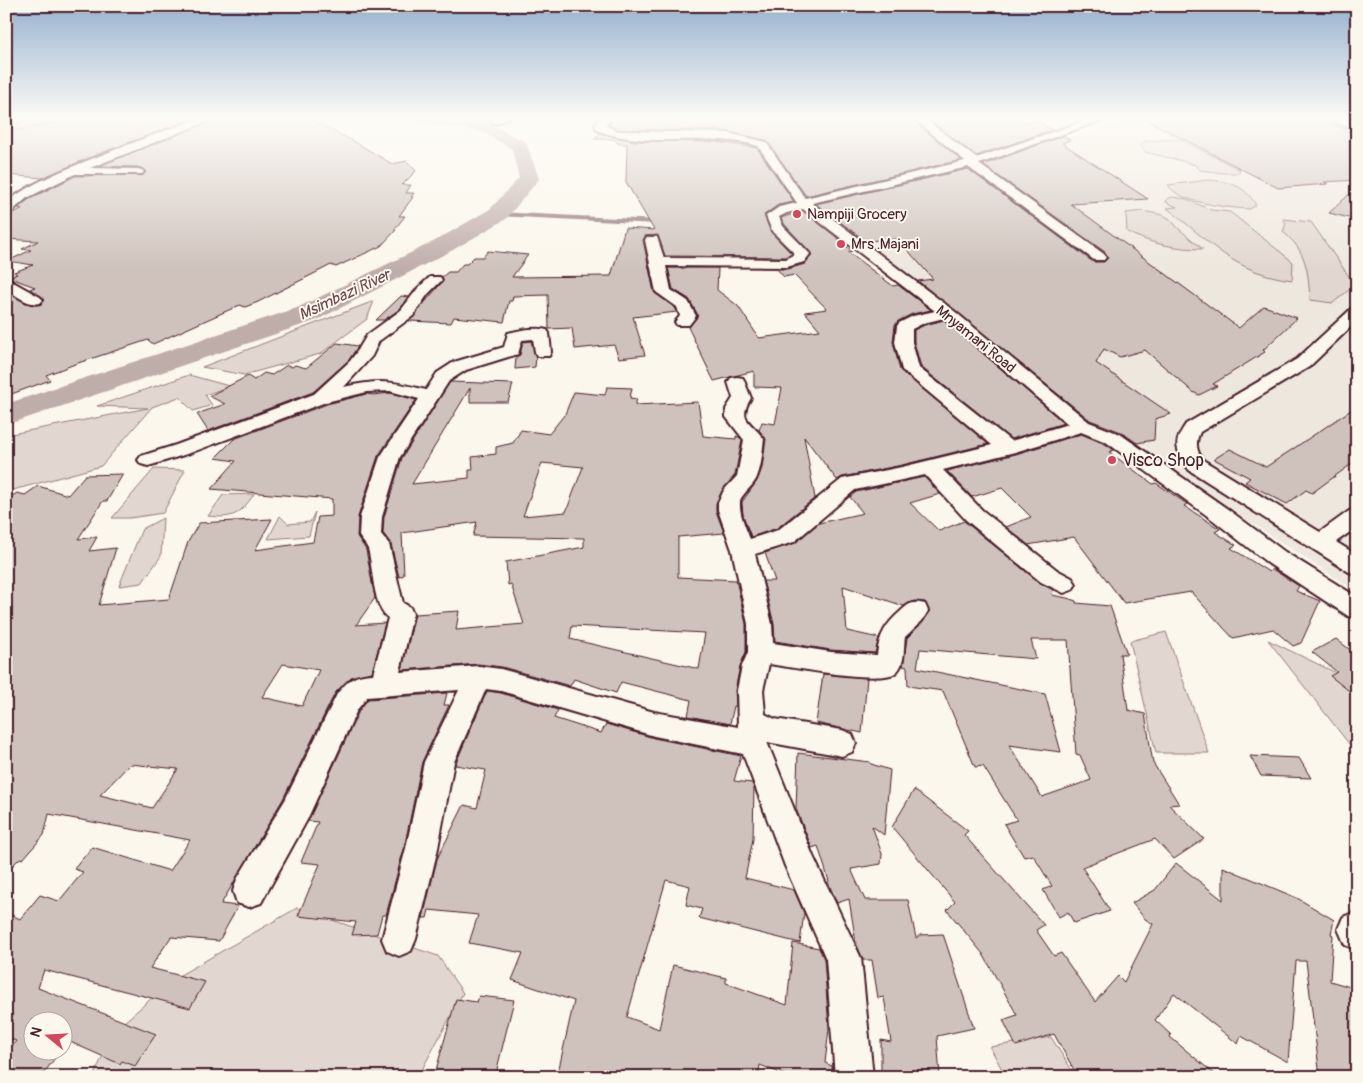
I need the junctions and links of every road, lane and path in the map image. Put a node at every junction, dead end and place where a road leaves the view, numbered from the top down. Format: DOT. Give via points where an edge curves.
graph roads {
  1 [pos="78,169"];
  2 [pos="779,169"];
  3 [pos="949,169"];
  4 [pos="979,169"];
  5 [pos="72,171"];
  6 [pos="138,172"];
  7 [pos="6,194"];
  8 [pos="23,195"];
  9 [pos="804,204"];
  10 [pos="6,210"];
  11 [pos="652,240"];
  12 [pos="1099,257"];
  13 [pos="658,262"];
  14 [pos="435,280"];
  15 [pos="6,282"];
  16 [pos="35,300"];
  17 [pos="1357,312"];
  18 [pos="947,313"];
  19 [pos="683,322"];
  20 [pos="543,352"];
  21 [pos="737,382"];
  22 [pos="430,396"];
  23 [pos="320,398"];
  24 [pos="1082,426"];
  25 [pos="1008,448"];
  26 [pos="148,460"];
  27 [pos="929,467"];
  28 [pos="1357,516"];
  29 [pos="1320,543"];
  30 [pos="744,550"];
  31 [pos="1357,566"];
  32 [pos="1064,584"];
  33 [pos="1357,609"];
  34 [pos="916,611"];
  35 [pos="761,652"];
  36 [pos="478,678"];
  37 [pos="383,686"];
  38 [pos="752,732"];
  39 [pos="842,743"];
  40 [pos="249,891"];
  41 [pos="399,939"];
  42 [pos="854,1077"];
  1 -- 5 [label="street"];
  2 -- 9 [label="street, Mnyamani Road"];
  3 -- 9 [label="street"];
  4 -- 12 [label="street"];
  5 -- 6 [label="street"];
  5 -- 8 [label="street"];
  7 -- 8 [label="street"];
  8 -- 10 [label="street"];
  9 -- 13 [label="street" via="772,216 777,228 803,254 799,260 787,263"];
  9 -- 18 [label="street, Mnyamani Road"];
  11 -- 13 [label="street"];
  13 -- 19 [label="street" via="664,292 679,300 687,310 688,316"];
  14 -- 23 [label="street" via="407,313 369,342 367,350 352,368"];
  15 -- 16 [label="street"];
  17 -- 29 [label="street" via="1304,363 1192,428 1186,438 1187,451 1196,465"];
  18 -- 24 [label="street, Mnyamani Road"];
  18 -- 25 [label="street" via="919,319 906,326 903,334 906,360 911,370"];
  20 -- 22 [label="street" via="541,333 515,335 512,350 460,366 443,377"];
  21 -- 30 [label="street" via="742,398 735,409 735,417 754,439 745,481 733,491 728,504"];
  22 -- 23 [label="street" via="380,385"];
  22 -- 37 [label="street" via="390,457 370,517 370,536 378,544 390,600 401,614"];
  23 -- 26 [label="street"];
  24 -- 25 [label="street"];
  24 -- 33 [label="street, Mnyamani Road" via="1113,438 1277,558"];
  25 -- 27 [label="street"];
  27 -- 30 [label="street" via="849,484 786,536"];
  27 -- 32 [label="street" via="974,515 1049,576"];
  28 -- 29 [label="street"];
  29 -- 31 [label="street"];
  30 -- 35 [label="street" via="759,612"];
  34 -- 35 [label="street" via="896,631 890,661 884,666 831,663"];
  35 -- 38 [label="street" via="750,690"];
  36 -- 37 [label="street" via="400,682"];
  36 -- 38 [label="street" via="501,680 654,724"];
  36 -- 41 [label="street" via="439,762"];
  37 -- 40 [label="street" via="358,688 348,702 296,810"];
  38 -- 39 [label="street" via="771,731"];
  38 -- 42 [label="street" via="801,866 843,958"];
}
